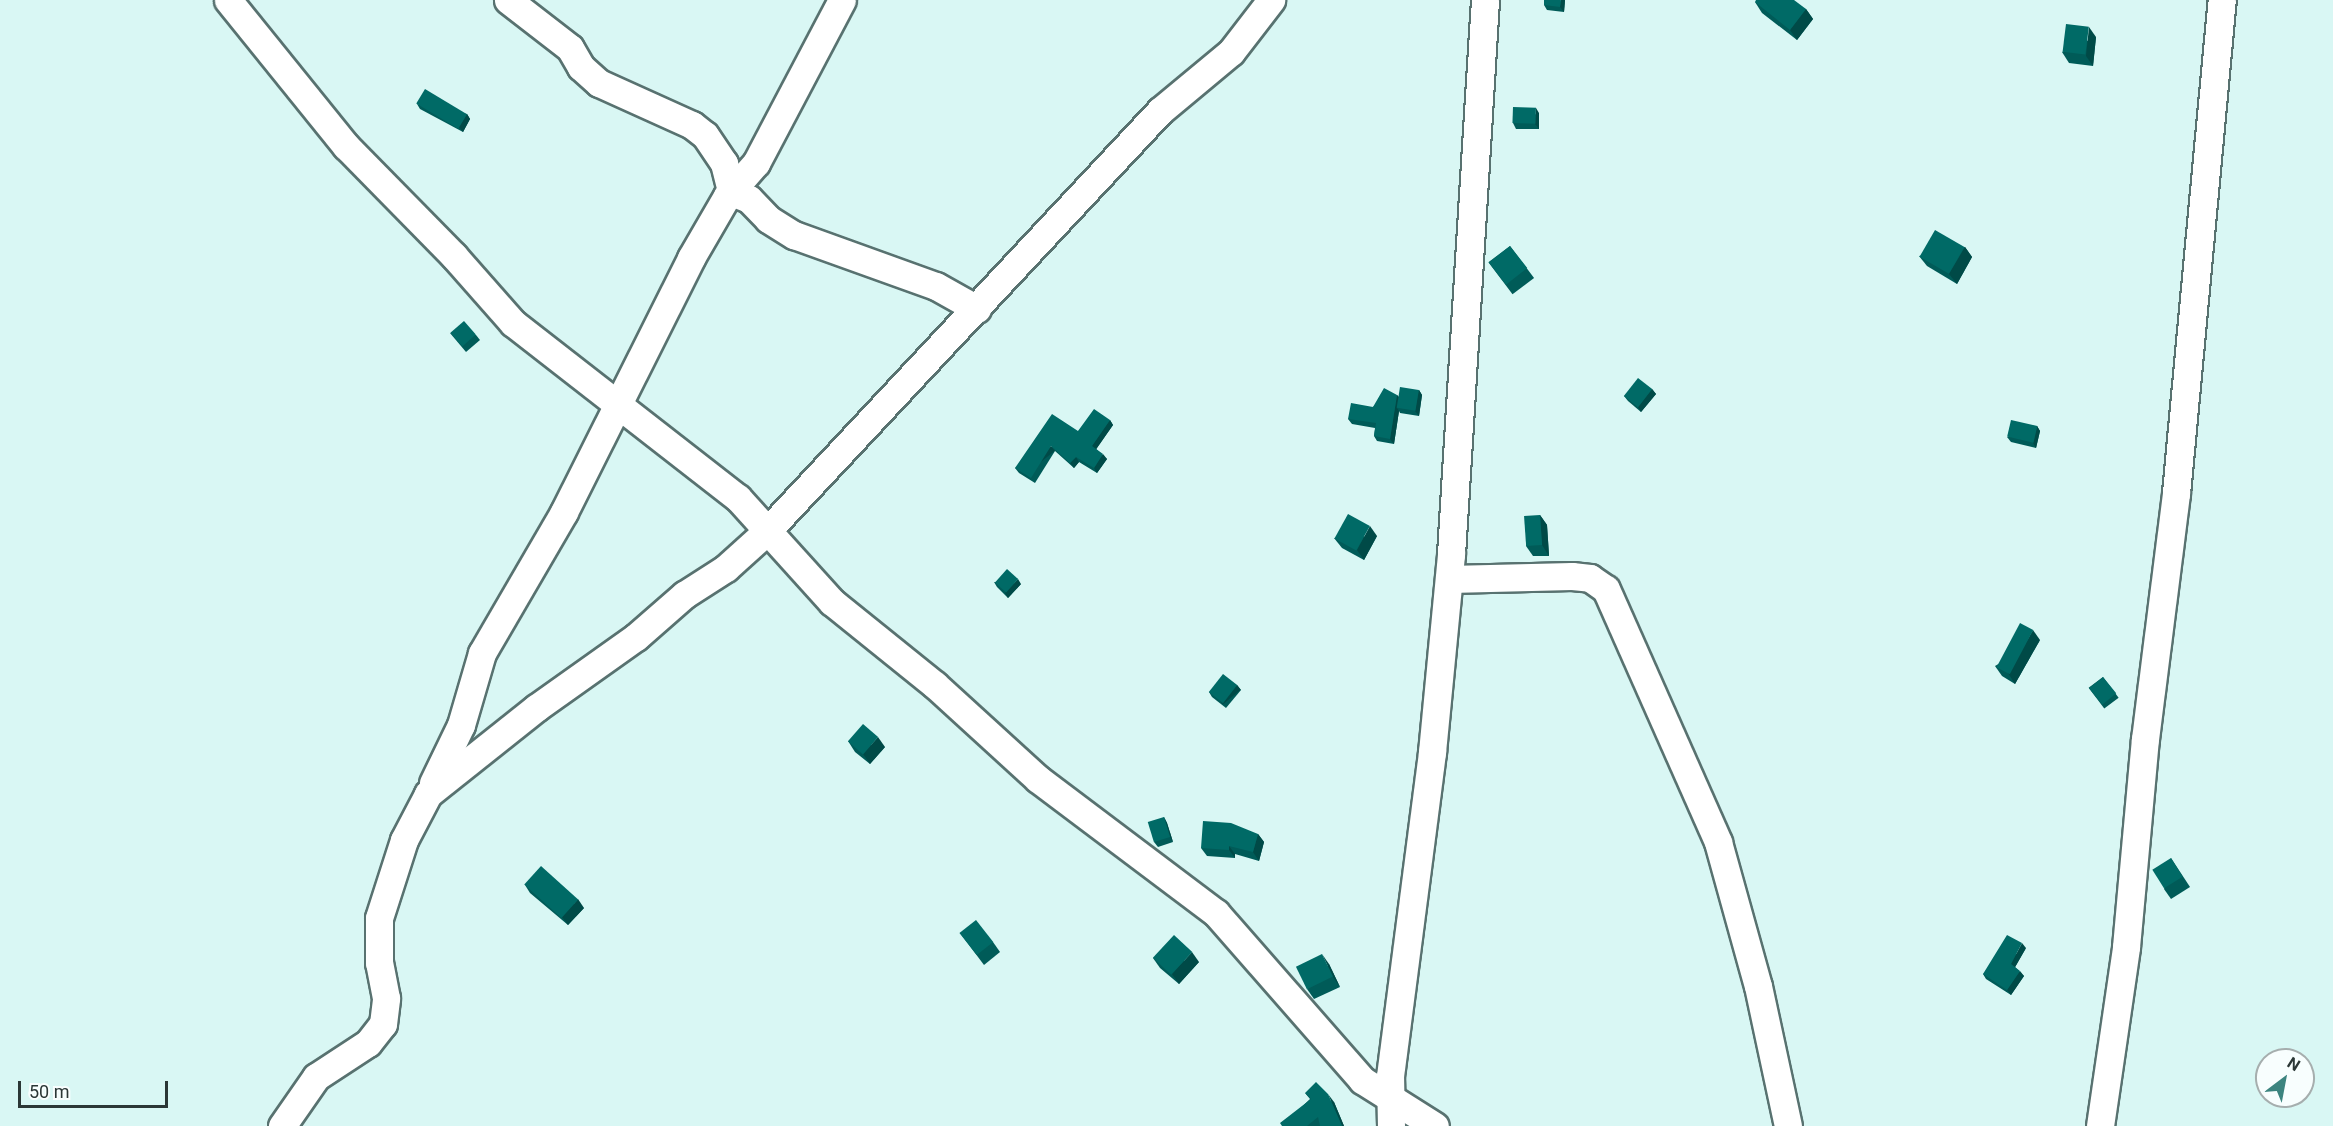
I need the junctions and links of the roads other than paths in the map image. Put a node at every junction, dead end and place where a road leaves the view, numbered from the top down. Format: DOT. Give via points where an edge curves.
graph roads {
  1 [pos="228,0"];
  2 [pos="508,0"];
  3 [pos="842,0"];
  4 [pos="1271,0"];
  5 [pos="1485,0"];
  6 [pos="2222,0"];
  7 [pos="731,192"];
  8 [pos="977,309"];
  9 [pos="619,405"];
  10 [pos="768,530"];
  11 [pos="1449,579"];
  12 [pos="428,794"];
  13 [pos="1390,1113"];
  14 [pos="282,1126"];
  15 [pos="1435,1126"];
  16 [pos="1788,1126"];
  17 [pos="2100,1126"];
  1 -- 9 [label="street" via="346,146 454,256 502,313"];
  2 -- 7 [label="street" via="570,48 581,67 599,83 692,125 705,135 724,163"];
  3 -- 7 [label="street" via="756,163"];
  4 -- 8 [label="street" via="1231,52 1160,111"];
  5 -- 11 [label="street"];
  6 -- 17 [label="street" via="2176,493 2145,738 2126,948"];
  7 -- 8 [label="street" via="749,199 768,219 794,235 936,286"];
  7 -- 9 [label="street" via="691,258"];
  8 -- 10 [label="street"];
  9 -- 10 [label="street" via="738,498"];
  9 -- 12 [label="street" via="564,512 482,653 460,725"];
  10 -- 12 [label="street" via="726,568 684,595 636,637 536,708"];
  10 -- 13 [label="street" via="832,602 1038,779 1216,913"];
  11 -- 13 [label="street"];
  11 -- 16 [label="street" via="1572,576 1590,578 1606,589 1718,842 1758,986"];
  12 -- 14 [label="street" via="404,840 379,918 379,963 387,998 383,1024 368,1043 316,1077"];
  13 -- 15 [label="street"];
}
